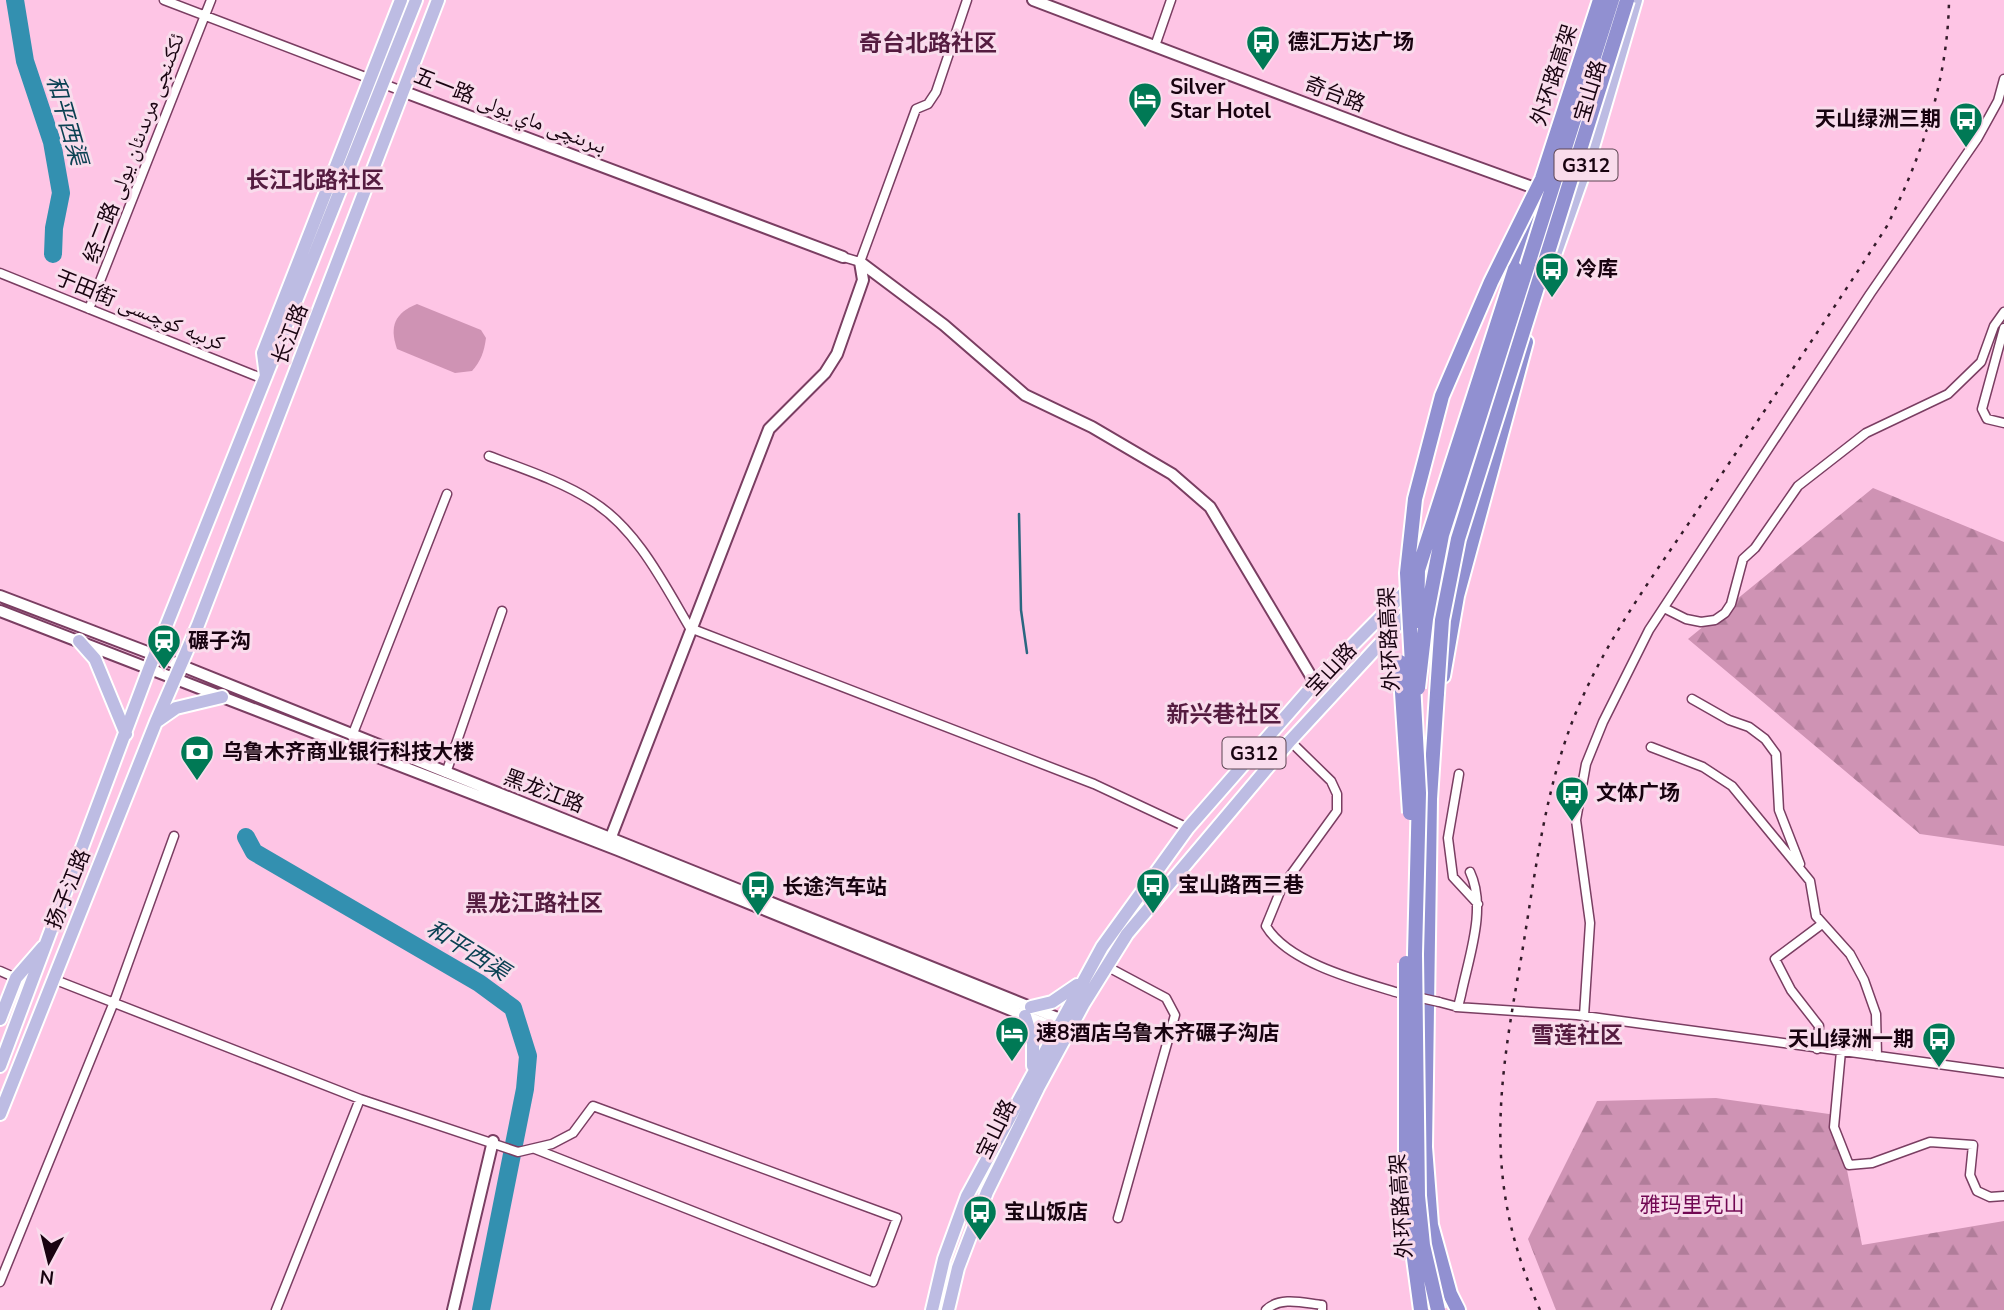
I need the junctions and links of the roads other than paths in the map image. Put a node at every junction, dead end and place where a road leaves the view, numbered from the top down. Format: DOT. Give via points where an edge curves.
graph roads {
  1 [pos="164,0"];
  2 [pos="211,0"];
  3 [pos="401,0"];
  4 [pos="416,0"];
  5 [pos="438,0"];
  6 [pos="968,0"];
  7 [pos="1033,0"];
  8 [pos="1171,0"];
  9 [pos="1593,0"];
  10 [pos="1600,0"];
  11 [pos="1612,0"];
  12 [pos="1627,0"];
  13 [pos="1636,0"];
  14 [pos="204,16"];
  15 [pos="1155,46"];
  16 [pos="2004,79"];
  17 [pos="370,80"];
  18 [pos="383,85"];
  19 [pos="402,92"];
  20 [pos="2001,103"];
  21 [pos="1546,191"];
  22 [pos="843,257"];
  23 [pos="860,262"];
  24 [pos="0,273"];
  25 [pos="89,309"];
  26 [pos="2004,312"];
  27 [pos="1530,327"];
  28 [pos="2004,328"];
  29 [pos="267,380"];
  30 [pos="2004,423"];
  31 [pos="489,456"];
  32 [pos="447,494"];
  33 [pos="0,596"];
  34 [pos="1664,608"];
  35 [pos="0,611"];
  36 [pos="502,611"];
  37 [pos="690,628"];
  38 [pos="79,641"];
  39 [pos="155,656"];
  40 [pos="180,666"];
  41 [pos="149,669"];
  42 [pos="175,679"];
  43 [pos="1315,683"];
  44 [pos="1417,693"];
  45 [pos="222,697"];
  46 [pos="1692,699"];
  47 [pos="1436,715"];
  48 [pos="156,722"];
  49 [pos="126,734"];
  50 [pos="352,736"];
  51 [pos="1290,741"];
  52 [pos="1651,747"];
  53 [pos="446,773"];
  54 [pos="1459,774"];
  55 [pos="1188,828"];
  56 [pos="174,836"];
  57 [pos="609,842"];
  58 [pos="1469,872"];
  59 [pos="1804,873"];
  60 [pos="1478,904"];
  61 [pos="1822,924"];
  62 [pos="48,942"];
  63 [pos="1106,966"];
  64 [pos="0,971"];
  65 [pos="16,978"];
  66 [pos="53,979"];
  67 [pos="1081,983"];
  68 [pos="114,1002"];
  69 [pos="1457,1007"];
  70 [pos="1028,1011"];
  71 [pos="1584,1016"];
  72 [pos="0,1019"];
  73 [pos="1064,1026"];
  74 [pos="1817,1049"];
  75 [pos="1841,1051"];
  76 [pos="1877,1056"];
  77 [pos="0,1066"];
  78 [pos="1032,1073"];
  79 [pos="2004,1073"];
  80 [pos="360,1099"];
  81 [pos="0,1114"];
  82 [pos="494,1142"];
  83 [pos="535,1149"];
  84 [pos="2004,1195"];
  85 [pos="1118,1218"];
  86 [pos="0,1282"];
  87 [pos="1279,1306"];
  88 [pos="276,1310"];
  89 [pos="453,1310"];
  90 [pos="932,1310"];
  91 [pos="948,1310"];
  92 [pos="1266,1310"];
  93 [pos="1322,1310"];
  94 [pos="1418,1310"];
  95 [pos="1438,1310"];
  96 [pos="1458,1310"];
  1 -- 14 [label="street, 五一路 بىرىنچى ماي يولى"];
  2 -- 14 [label="street, 经二路 ئككىنجى مرىدىئان يولى"];
  3 -- 17 [label="main road"];
  4 -- 18 [label="main road, 长江路"];
  5 -- 19 [label="main road, 长江路"];
  6 -- 23 [label="street" via="932,107 916,109"];
  7 -- 15 [label="street, 奇台路"];
  8 -- 15 [label="street"];
  9 -- 21 [label="main road, 宝山路 / G312"];
  9 -- 94 [label="highway, 外环路高架, bridge" via="1531,185 1433,402 1405,506 1397,580 1410,800 1406,1199"];
  10 -- 95 [label="highway, 外环路高架, bridge" via="1542,179 1442,396 1415,499 1407,573 1419,793 1415,954 1418,1196 1423,1245"];
  11 -- 44 [label="highway, bridge" via="1442,535"];
  12 -- 47 [label="highway, bridge" via="1458,539 1442,620"];
  13 -- 27 [label="main road, 宝山路 / G312" via="1593,146"];
  14 -- 17 [label="street, 五一路 بىرىنچى ماي يولى"];
  14 -- 25 [label="street, 经二路 ئككىنجى مرىدىئان يولى"];
  15 -- 21 [label="street, 奇台路"];
  16 -- 20 [label="street"];
  17 -- 18 [label="street, 五一路 بىرىنچى ماي يولى"];
  17 -- 29 [label="main road" via="263,353"];
  18 -- 19 [label="street, 五一路 بىرىنچى ماي يولى"];
  18 -- 29 [label="main road, 长江路"];
  19 -- 22 [label="street, 五一路 بىرىنچى ماي يولى"];
  19 -- 40 [label="main road, 长江路"];
  20 -- 34 [label="street"];
  21 -- 43 [label="main road, 宝山路 / G312" via="1517,312 1464,494 1427,566"];
  21 -- 44 [label="highway, bridge" via="1515,269 1418,570"];
  22 -- 23 [label="street"];
  23 -- 37 [label="street" via="863,280 837,354 825,373 769,429"];
  23 -- 43 [label="street" via="1025,395 1092,427 1172,474 1210,507"];
  24 -- 25 [label="street, 于田街 كرىيە كوچىسى"];
  25 -- 29 [label="street, 于田街 كرىيە كوچىسى"];
  26 -- 34 [label="street" via="1981,362 1948,394 1866,433 1798,486 1743,559 1725,613 1701,622"];
  27 -- 47 [label="highway, bridge" via="1457,596"];
  27 -- 51 [label="main road, 宝山路 / G312" via="1478,496 1442,576"];
  28 -- 30 [label="street" via="1982,410 1987,419"];
  29 -- 39 [label="main road, 长江路"];
  31 -- 37 [label="street" via="593,501 627,531"];
  32 -- 50 [label="street"];
  33 -- 39 [label="street, 黑龙江路"];
  34 -- 71 [label="street" via="1602,722 1579,794 1576,820 1590,923"];
  35 -- 38 [label="street, 黑龙江路"];
  36 -- 53 [label="street"];
  37 -- 55 [label="street" via="1094,784"];
  37 -- 57 [label="street"];
  38 -- 41 [label="street, 黑龙江路"];
  38 -- 49 [label="main road" via="95,659"];
  39 -- 40 [label="street, 黑龙江路"];
  39 -- 41 [label="main road, 长江路"];
  40 -- 42 [label="main road, 长江路"];
  40 -- 50 [label="street, 黑龙江路"];
  41 -- 42 [label="street, 黑龙江路"];
  41 -- 49 [label="main road, 扬子江路"];
  42 -- 45 [label="street, 黑龙江路"];
  42 -- 48 [label="main road, 扬子江路"];
  43 -- 55 [label="main road, 宝山路 / G312"];
  44 -- 94 [label="highway" via="1410,1225"];
  45 -- 48 [label="main road" via="176,708"];
  45 -- 57 [label="street, 黑龙江路"];
  46 -- 59 [label="street" via="1749,727 1776,754 1779,810"];
  47 -- 96 [label="highway" via="1430,799 1425,1147 1431,1225"];
  48 -- 66 [label="main road, 扬子江路"];
  49 -- 62 [label="main road, 扬子江路"];
  50 -- 53 [label="street, 黑龙江路"];
  51 -- 63 [label="main road, 宝山路 / G312" via="1133,926"];
  51 -- 69 [label="street, bridge" via="1331,781 1338,811 1282,887 1266,926 1275,941 1349,978"];
  52 -- 59 [label="street" via="1703,767 1732,786"];
  53 -- 57 [label="street, 黑龙江路"];
  54 -- 60 [label="street" via="1448,838 1453,877"];
  55 -- 67 [label="main road, 宝山路 / G312"];
  56 -- 68 [label="street"];
  57 -- 70 [label="street, 黑龙江路"];
  58 -- 60 [label="street"];
  59 -- 61 [label="street"];
  60 -- 69 [label="street"];
  61 -- 74 [label="street" via="1775,959 1791,990 1819,1026"];
  61 -- 76 [label="street" via="1850,954 1864,980 1876,1014"];
  62 -- 65 [label="main road"];
  62 -- 77 [label="main road, 扬子江路"];
  63 -- 73 [label="main road, 宝山路 / G312"];
  63 -- 85 [label="street" via="1166,998 1175,1015"];
  64 -- 65 [label="street"];
  65 -- 72 [label="main road"];
  66 -- 68 [label="street"];
  66 -- 81 [label="main road, 扬子江路"];
  67 -- 70 [label="main road"];
  67 -- 73 [label="main road, 宝山路 / G312"];
  68 -- 80 [label="street"];
  68 -- 86 [label="street"];
  69 -- 71 [label="street"];
  70 -- 73 [label="street, 黑龙江路"];
  70 -- 78 [label="main road"];
  71 -- 74 [label="street"];
  73 -- 78 [label="main road, 宝山路 / G312"];
  73 -- 91 [label="main road, 宝山路 / G312" via="983,1201"];
  74 -- 75 [label="street"];
  75 -- 76 [label="street"];
  75 -- 84 [label="street" via="1834,1127 1849,1165 1872,1163 1930,1142 1973,1145 1970,1175 1978,1191 1990,1197"];
  76 -- 79 [label="street"];
  78 -- 90 [label="main road, 宝山路 / G312" via="967,1196 944,1258"];
  80 -- 82 [label="street"];
  80 -- 88 [label="street"];
  82 -- 83 [label="street" via="518,1152"];
  82 -- 89 [label="street"];
  83 -- 83 [label="street" via="873,1282 897,1218 593,1106 573,1133"];
  87 -- 92 [label="street"];
  87 -- 93 [label="street" via="1289,1301 1322,1305"];
}
